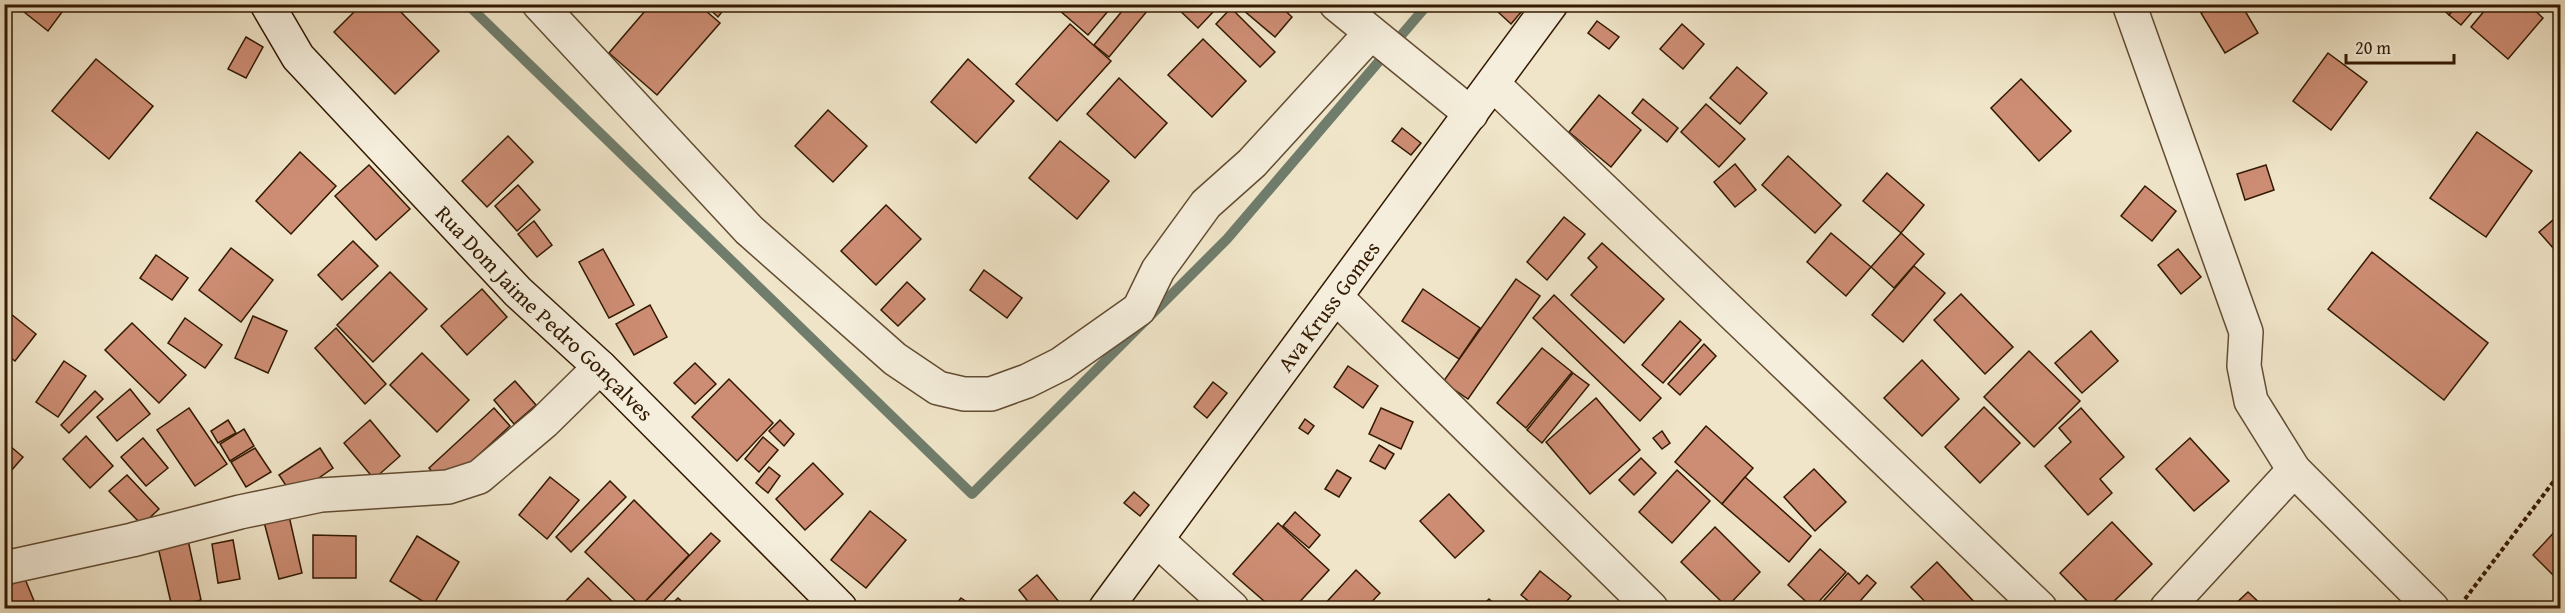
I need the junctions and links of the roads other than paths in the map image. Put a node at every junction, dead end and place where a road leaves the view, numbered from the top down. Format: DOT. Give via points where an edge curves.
graph roads {
  1 [pos="267,4"];
  2 [pos="539,4"];
  3 [pos="1336,4"];
  4 [pos="1551,4"];
  5 [pos="2129,4"];
  6 [pos="1371,33"];
  7 [pos="1493,84"];
  8 [pos="1471,114"];
  9 [pos="1336,297"];
  10 [pos="600,367"];
  11 [pos="2294,470"];
  12 [pos="1157,540"];
  13 [pos="4,568"];
  14 [pos="840,609"];
  15 [pos="1106,609"];
  16 [pos="1232,609"];
  17 [pos="1651,609"];
  18 [pos="2040,609"];
  19 [pos="2168,609"];
  20 [pos="2432,609"];
  1 -- 10 [label="street, Rua Dom Jaime Pedro Gonçalves" via="298,57 518,292"];
  2 -- 6 [label="street" via="749,230 895,359 938,388 964,394 991,394 1035,377 1061,364 1139,309 1158,270 1206,204 1252,163"];
  3 -- 6 [label="street"];
  4 -- 7 [label="street, Ava Kruss Gomes"];
  5 -- 11 [label="street" via="2246,332 2244,366 2251,401"];
  6 -- 8 [label="street"];
  7 -- 8 [label="street, Ava Kruss Gomes"];
  7 -- 18 [label="street"];
  8 -- 9 [label="street, Ava Kruss Gomes"];
  9 -- 12 [label="street, Ava Kruss Gomes"];
  9 -- 17 [label="street"];
  10 -- 13 [label="street" via="544,422 479,477 448,487 321,495"];
  10 -- 14 [label="street, Rua Dom Jaime Pedro Gonçalves"];
  11 -- 19 [label="street"];
  11 -- 20 [label="street"];
  12 -- 15 [label="street, Ava Kruss Gomes"];
  12 -- 16 [label="street"];
}
